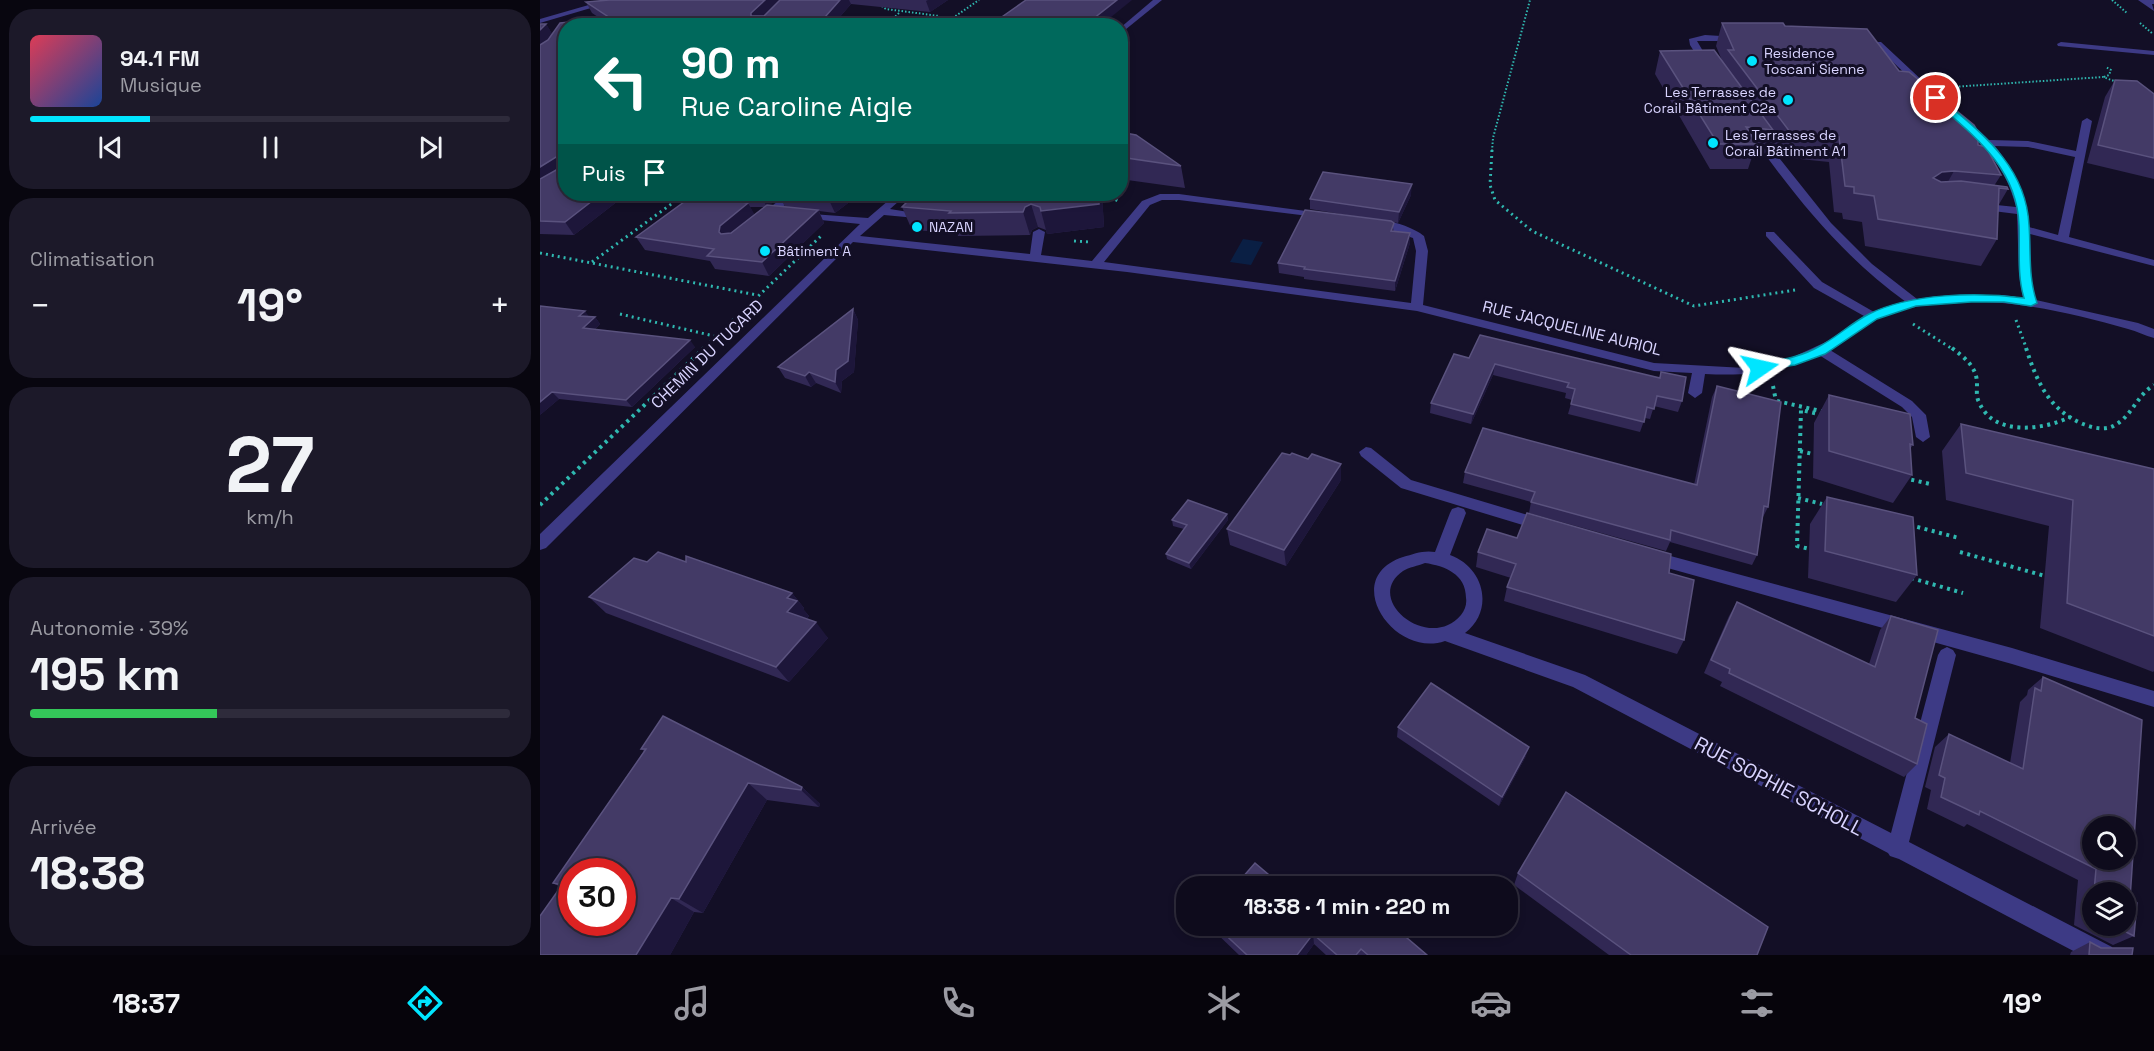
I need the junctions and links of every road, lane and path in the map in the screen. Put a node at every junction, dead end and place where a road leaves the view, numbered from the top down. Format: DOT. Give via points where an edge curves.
graph roads {
  1 [pos="614,0"];
  2 [pos="873,0"];
  3 [pos="979,0"];
  4 [pos="1158,0"];
  5 [pos="1530,0"];
  6 [pos="2154,2"];
  7 [pos="897,5"];
  8 [pos="2154,9"];
  9 [pos="888,10"];
  10 [pos="900,11"];
  11 [pos="558,16"];
  12 [pos="939,16"];
  13 [pos="954,17"];
  14 [pos="562,18"];
  15 [pos="894,18"];
  16 [pos="972,18"];
  17 [pos="540,21"];
  18 [pos="1128,25"];
  19 [pos="1750,39"];
  20 [pos="1851,43"];
  21 [pos="2061,44"];
  22 [pos="2154,53"];
  23 [pos="1713,72"];
  24 [pos="2122,84"];
  25 [pos="1942,87"];
  26 [pos="1941,109"];
  27 [pos="1959,117"];
  28 [pos="1747,121"];
  29 [pos="2086,121"];
  30 [pos="1989,143"];
  31 [pos="2081,155"];
  32 [pos="675,201"];
  33 [pos="784,201"];
  34 [pos="893,201"];
  35 [pos="1969,205"];
  36 [pos="751,211"];
  37 [pos="880,211"];
  38 [pos="2022,211"];
  39 [pos="769,213"];
  40 [pos="923,217"];
  41 [pos="840,218"];
  42 [pos="1336,218"];
  43 [pos="869,221"];
  44 [pos="1359,221"];
  45 [pos="751,228"];
  46 [pos="2024,229"];
  47 [pos="1039,232"];
  48 [pos="1770,234"];
  49 [pos="850,238"];
  50 [pos="2063,238"];
  51 [pos="540,253"];
  52 [pos="1035,259"];
  53 [pos="591,262"];
  54 [pos="2153,263"];
  55 [pos="1095,265"];
  56 [pos="1820,286"];
  57 [pos="758,295"];
  58 [pos="2004,299"];
  59 [pos="1915,303"];
  60 [pos="2031,303"];
  61 [pos="1417,307"];
  62 [pos="1892,310"];
  63 [pos="620,314"];
  64 [pos="1873,316"];
  65 [pos="2133,326"];
  66 [pos="2154,328"];
  67 [pos="2154,334"];
  68 [pos="714,337"];
  69 [pos="1821,351"];
  70 [pos="1699,369"];
  71 [pos="2154,385"];
  72 [pos="1695,393"];
  73 [pos="1765,399"];
  74 [pos="2070,417"];
  75 [pos="1923,437"];
  76 [pos="1800,451"];
  77 [pos="1366,452"];
  78 [pos="1819,456"];
  79 [pos="1901,477"];
  80 [pos="1930,484"];
  81 [pos="1798,498"];
  82 [pos="1822,504"];
  83 [pos="540,506"];
  84 [pos="1458,513"];
  85 [pos="1907,524"];
  86 [pos="1558,530"];
  87 [pos="1959,538"];
  88 [pos="540,543"];
  89 [pos="1822,552"];
  90 [pos="1960,552"];
  91 [pos="1638,553"];
  92 [pos="1440,559"];
  93 [pos="2045,576"];
  94 [pos="1906,577"];
  95 [pos="1962,593"];
  96 [pos="1447,633"];
  97 [pos="1947,655"];
  98 [pos="2154,699"];
  99 [pos="1898,849"];
  100 [pos="2104,955"];
  1 -- 11 [label="street"];
  2 -- 9 [label="path"];
  3 -- 13 [label="path"];
  4 -- 18 [label="street"];
  5 -- 56 [label="path" via="1493,138 1490,185 1495,200 1532,231 1694,306"];
  6 -- 8 [label="street" via="2142,0"];
  7 -- 9 [label="path"];
  9 -- 10 [label="path"];
  10 -- 12 [label="path"];
  10 -- 15 [label="path"];
  11 -- 14 [label="street"];
  11 -- 17 [label="street"];
  13 -- 16 [label="path"];
  19 -- 23 [label="street" via="1693,39"];
  20 -- 26 [label="street" via="1878,44"];
  21 -- 22 [label="street"];
  24 -- 25 [label="path" via="2103,77"];
  27 -- 30 [label="street"];
  28 -- 59 [label="street" via="1828,228 1890,286"];
  29 -- 31 [label="street"];
  30 -- 31 [label="street" via="2028,144"];
  30 -- 38 [label="street" via="2001,169 2017,186"];
  31 -- 50 [label="street"];
  32 -- 53 [label="path"];
  33 -- 39 [label="street"];
  34 -- 37 [label="street, CHEMIN DU TUCARD"];
  35 -- 38 [label="street"];
  36 -- 39 [label="street"];
  37 -- 40 [label="street"];
  37 -- 43 [label="street, CHEMIN DU TUCARD"];
  38 -- 46 [label="street"];
  39 -- 41 [label="street"];
  39 -- 45 [label="street"];
  41 -- 43 [label="street"];
  41 -- 57 [label="path"];
  42 -- 55 [label="street" via="1160,197 1146,203"];
  43 -- 49 [label="street, CHEMIN DU TUCARD"];
  44 -- 61 [label="street" via="1393,226 1418,236 1422,252"];
  46 -- 50 [label="street"];
  46 -- 60 [label="street" via="2026,286"];
  47 -- 52 [label="street"];
  48 -- 56 [label="street"];
  49 -- 52 [label="street, RUE JACQUELINE AURIOL"];
  49 -- 88 [label="street, CHEMIN DU TUCARD"];
  50 -- 54 [label="street"];
  51 -- 53 [label="path"];
  52 -- 55 [label="street, RUE JACQUELINE AURIOL"];
  53 -- 57 [label="path"];
  55 -- 61 [label="street, RUE JACQUELINE AURIOL"];
  56 -- 64 [label="street"];
  57 -- 68 [label="path"];
  58 -- 59 [label="street, RUE JACQUELINE AURIOL"];
  58 -- 60 [label="street, RUE JACQUELINE AURIOL"];
  58 -- 74 [label="path" via="2024,337 2039,386"];
  59 -- 62 [label="street, RUE JACQUELINE AURIOL"];
  60 -- 65 [label="street, RUE JACQUELINE AURIOL"];
  61 -- 70 [label="street, RUE JACQUELINE AURIOL" via="1654,367"];
  62 -- 64 [label="street, RUE JACQUELINE AURIOL"];
  62 -- 74 [label="path" via="1972,367 1979,386 1977,400 1995,420 2031,428"];
  63 -- 68 [label="path"];
  64 -- 69 [label="street, RUE JACQUELINE AURIOL"];
  65 -- 66 [label="street, RUE JACQUELINE AURIOL"];
  65 -- 67 [label="street, RUE JACQUELINE AURIOL"];
  68 -- 83 [label="path"];
  69 -- 70 [label="street, RUE JACQUELINE AURIOL" via="1745,372"];
  69 -- 75 [label="street" via="1907,404 1919,415"];
  70 -- 72 [label="street"];
  71 -- 74 [label="path" via="2144,390 2115,426 2091,426"];
  73 -- 76 [label="path" via="1833,416 1801,410"];
  76 -- 78 [label="path"];
  76 -- 81 [label="path"];
  77 -- 86 [label="street" via="1406,484"];
  79 -- 80 [label="path"];
  81 -- 82 [label="path"];
  81 -- 89 [label="path" via="1797,546"];
  84 -- 92 [label="street"];
  85 -- 87 [label="path"];
  90 -- 93 [label="path"];
  91 -- 98 [label="street"];
  92 -- 96 [label="street, RUE SOPHIE SCHOLL" via="1465,572 1476,595 1470,619"];
  92 -- 96 [label="street, RUE SOPHIE SCHOLL" via="1425,556 1396,565 1386,575 1381,601 1393,620 1413,633"];
  94 -- 95 [label="path"];
  96 -- 99 [label="street, RUE SOPHIE SCHOLL" via="1579,681"];
  97 -- 99 [label="street"];
  99 -- 100 [label="street, RUE SOPHIE SCHOLL"];
}
